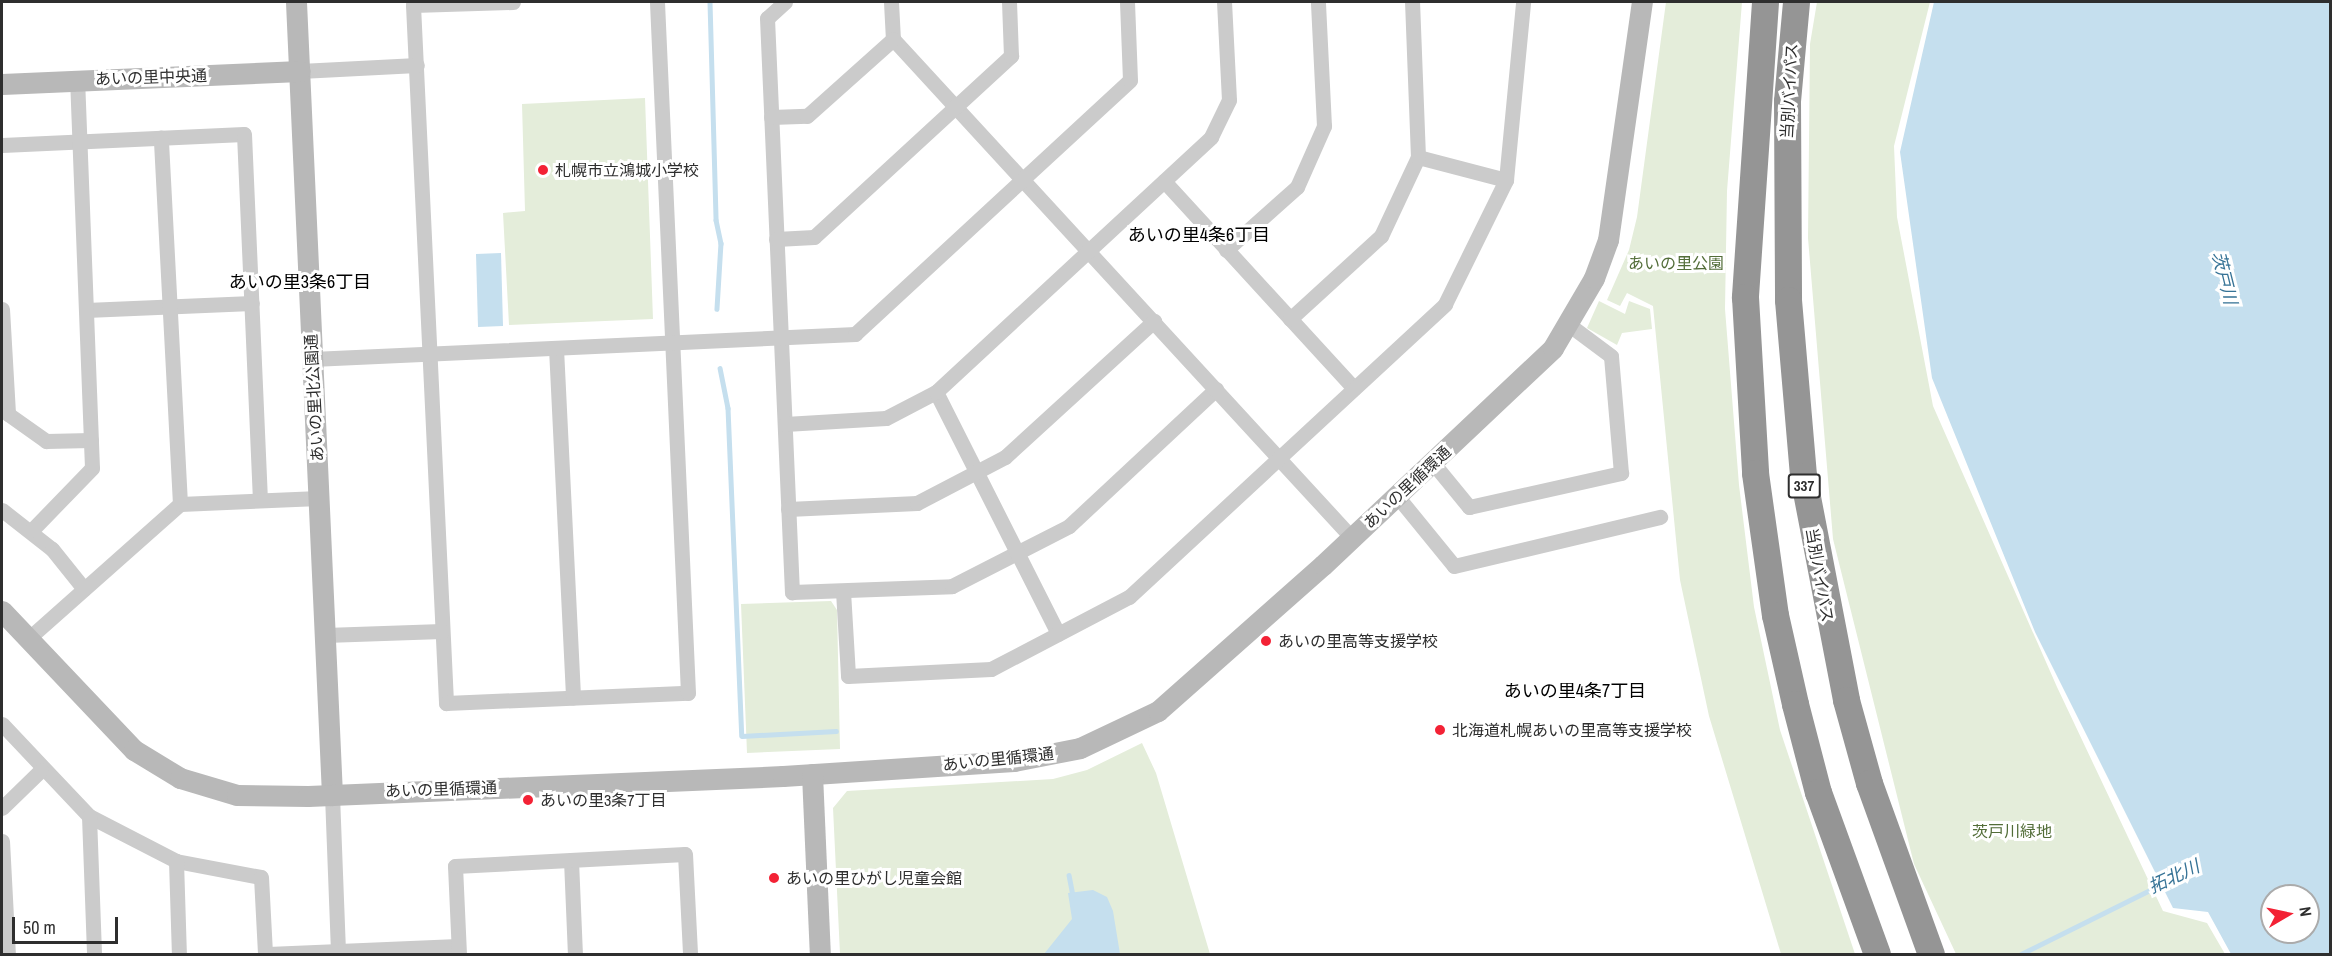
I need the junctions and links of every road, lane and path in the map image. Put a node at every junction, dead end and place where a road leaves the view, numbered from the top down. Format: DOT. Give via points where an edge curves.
graph roads {
  1 [pos="296,2"];
  2 [pos="513,2"];
  3 [pos="657,2"];
  4 [pos="785,2"];
  5 [pos="891,2"];
  6 [pos="1009,2"];
  7 [pos="1127,2"];
  8 [pos="1224,2"];
  9 [pos="1318,2"];
  10 [pos="1412,2"];
  11 [pos="1523,2"];
  12 [pos="1642,2"];
  13 [pos="1765,2"];
  14 [pos="1796,2"];
  15 [pos="893,39"];
  16 [pos="417,65"];
  17 [pos="300,71"];
  18 [pos="77,80"];
  19 [pos="2,84"];
  20 [pos="956,106"];
  21 [pos="771,117"];
  22 [pos="161,137"];
  23 [pos="78,141"];
  24 [pos="2,145"];
  25 [pos="1419,157"];
  26 [pos="1024,178"];
  27 [pos="1506,180"];
  28 [pos="1164,181"];
  29 [pos="776,239"];
  30 [pos="1089,250"];
  31 [pos="1226,250"];
  32 [pos="252,303"];
  33 [pos="169,307"];
  34 [pos="2,309"];
  35 [pos="86,310"];
  36 [pos="1290,319"];
  37 [pos="1154,321"];
  38 [pos="1568,324"];
  39 [pos="2,337"];
  40 [pos="781,337"];
  41 [pos="673,342"];
  42 [pos="556,348"];
  43 [pos="429,353"];
  44 [pos="312,358"];
  45 [pos="1354,388"];
  46 [pos="1216,389"];
  47 [pos="936,392"];
  48 [pos="785,424"];
  49 [pos="91,440"];
  50 [pos="1279,458"];
  51 [pos="1433,463"];
  52 [pos="976,472"];
  53 [pos="1397,496"];
  54 [pos="319,498"];
  55 [pos="260,500"];
  56 [pos="180,504"];
  57 [pos="788,509"];
  58 [pos="2,510"];
  59 [pos="1660,517"];
  60 [pos="32,530"];
  61 [pos="1352,538"];
  62 [pos="1017,552"];
  63 [pos="84,589"];
  64 [pos="843,591"];
  65 [pos="2,611"];
  66 [pos="442,631"];
  67 [pos="1058,634"];
  68 [pos="325,635"];
  69 [pos="28,638"];
  70 [pos="573,698"];
  71 [pos="2,724"];
  72 [pos="41,770"];
  73 [pos="812,774"];
  74 [pos="332,795"];
  75 [pos="2,808"];
  76 [pos="89,816"];
  77 [pos="2,841"];
  78 [pos="571,860"];
  79 [pos="176,861"];
  80 [pos="458,950"];
  81 [pos="338,952"];
  82 [pos="8,954"];
  83 [pos="94,954"];
  84 [pos="179,954"];
  85 [pos="267,954"];
  86 [pos="575,954"];
  87 [pos="690,954"];
  88 [pos="819,954"];
  89 [pos="1877,954"];
  90 [pos="1931,954"];
  1 -- 17 [label="street, あいの里北公園通"];
  2 -- 16 [label="street" via="413,5"];
  3 -- 41 [label="street"];
  4 -- 21 [label="street" via="767,18"];
  5 -- 15 [label="street"];
  6 -- 20 [label="street" via="1011,56"];
  7 -- 26 [label="street" via="1130,80"];
  8 -- 28 [label="street" via="1229,100 1211,137"];
  9 -- 31 [label="street" via="1324,126 1297,188"];
  10 -- 25 [label="street"];
  11 -- 27 [label="street"];
  12 -- 38 [label="street, あいの里循環通" via="1608,240"];
  13 -- 89 [label="highway, 当別バイパス" via="1745,297 1755,474 1775,615 1795,704 1818,792"];
  14 -- 90 [label="highway, 当別バイパス / 337" via="1787,101 1788,300 1803,476 1852,721 1869,783"];
  15 -- 20 [label="street"];
  15 -- 21 [label="street" via="807,116"];
  16 -- 17 [label="street"];
  16 -- 43 [label="street"];
  17 -- 18 [label="street, あいの里中央通"];
  17 -- 44 [label="street, あいの里北公園通"];
  18 -- 19 [label="street, あいの里中央通"];
  18 -- 23 [label="street"];
  20 -- 26 [label="street"];
  20 -- 29 [label="street" via="814,237"];
  21 -- 29 [label="street"];
  22 -- 23 [label="street"];
  22 -- 32 [label="street" via="244,134"];
  22 -- 33 [label="street"];
  23 -- 24 [label="street"];
  23 -- 35 [label="street"];
  25 -- 27 [label="street"];
  25 -- 36 [label="street" via="1381,236"];
  26 -- 30 [label="street"];
  26 -- 40 [label="street" via="855,334"];
  27 -- 45 [label="street" via="1445,304"];
  28 -- 30 [label="street"];
  28 -- 31 [label="street"];
  29 -- 40 [label="street"];
  30 -- 37 [label="street"];
  30 -- 47 [label="street"];
  31 -- 36 [label="street"];
  32 -- 33 [label="street"];
  32 -- 55 [label="street"];
  33 -- 35 [label="street"];
  33 -- 56 [label="street"];
  34 -- 39 [label="street"];
  35 -- 49 [label="street"];
  36 -- 45 [label="street"];
  37 -- 46 [label="street"];
  37 -- 52 [label="street" via="1005,457"];
  38 -- 51 [label="street, あいの里循環通" via="1553,348"];
  38 -- 51 [label="street" via="1611,356 1622,473 1469,507"];
  39 -- 49 [label="street" via="8,414 46,441"];
  40 -- 41 [label="street"];
  40 -- 48 [label="street"];
  41 -- 42 [label="street"];
  41 -- 70 [label="street" via="688,693"];
  42 -- 43 [label="street"];
  42 -- 70 [label="street"];
  43 -- 44 [label="street"];
  43 -- 66 [label="street"];
  44 -- 54 [label="street, あいの里北公園通"];
  45 -- 50 [label="street"];
  46 -- 50 [label="street"];
  46 -- 62 [label="street" via="1069,526"];
  47 -- 48 [label="street" via="886,418"];
  47 -- 52 [label="street"];
  48 -- 57 [label="street"];
  49 -- 60 [label="street" via="89,476"];
  50 -- 61 [label="street"];
  50 -- 67 [label="street" via="1129,597"];
  51 -- 53 [label="street, あいの里循環通"];
  52 -- 57 [label="street" via="917,503"];
  52 -- 62 [label="street"];
  53 -- 59 [label="street" via="1454,566"];
  53 -- 61 [label="street, あいの里循環通"];
  54 -- 55 [label="street"];
  54 -- 68 [label="street, あいの里北公園通"];
  55 -- 56 [label="street"];
  56 -- 63 [label="street"];
  57 -- 64 [label="street" via="792,592"];
  58 -- 60 [label="street"];
  60 -- 63 [label="street"];
  61 -- 73 [label="street, あいの里循環通" via="1158,711 1080,748 1014,761"];
  62 -- 64 [label="street" via="952,586"];
  62 -- 67 [label="street"];
  63 -- 69 [label="street"];
  64 -- 67 [label="street" via="848,676 991,669"];
  65 -- 69 [label="street, あいの里循環通"];
  66 -- 68 [label="street"];
  66 -- 70 [label="street" via="446,703"];
  68 -- 74 [label="street, あいの里北公園通"];
  69 -- 74 [label="street, あいの里循環通" via="108,729 180,778 237,795"];
  71 -- 72 [label="street"];
  72 -- 75 [label="street"];
  72 -- 76 [label="street"];
  73 -- 74 [label="street, あいの里循環通"];
  73 -- 88 [label="street"];
  74 -- 81 [label="street"];
  76 -- 79 [label="street"];
  76 -- 83 [label="street"];
  77 -- 82 [label="street"];
  78 -- 80 [label="street" via="455,866"];
  78 -- 86 [label="street"];
  78 -- 87 [label="street" via="685,854"];
  79 -- 84 [label="street"];
  79 -- 85 [label="street" via="261,877"];
  80 -- 81 [label="street"];
  81 -- 85 [label="street"];
}
